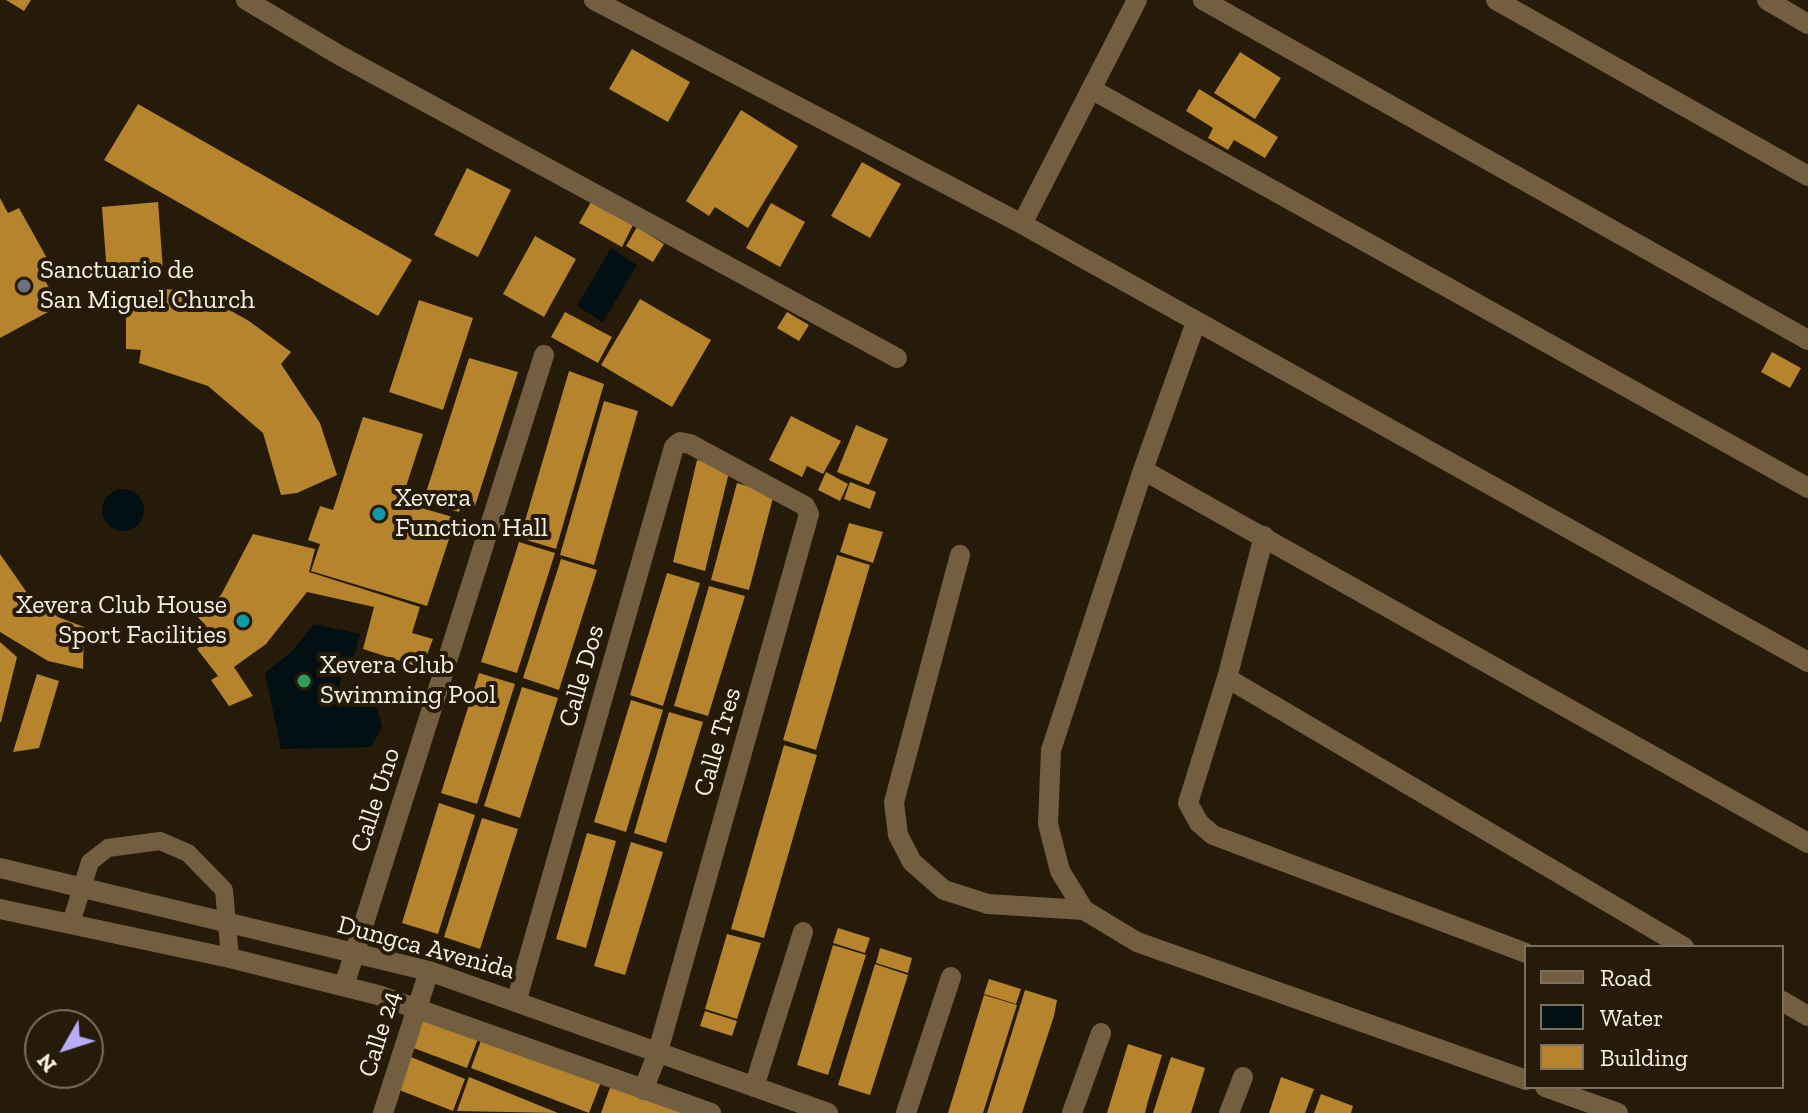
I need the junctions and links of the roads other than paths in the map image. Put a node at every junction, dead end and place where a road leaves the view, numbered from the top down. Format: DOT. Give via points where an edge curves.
graph roads {
  1 [pos="246,0"];
  2 [pos="594,0"];
  3 [pos="1137,0"];
  4 [pos="1203,0"];
  5 [pos="1496,0"];
  6 [pos="1767,0"];
  7 [pos="1236,7"];
  8 [pos="1808,24"];
  9 [pos="1091,89"];
  10 [pos="1808,176"];
  11 [pos="1022,224"];
  12 [pos="1196,322"];
  13 [pos="1808,340"];
  14 [pos="544,355"];
  15 [pos="897,358"];
  16 [pos="1143,470"];
  17 [pos="748,475"];
  18 [pos="1808,488"];
  19 [pos="1264,536"];
  20 [pos="960,555"];
  21 [pos="1808,662"];
  22 [pos="1227,678"];
  23 [pos="1808,843"];
  24 [pos="0,868"];
  25 [pos="81,887"];
  26 [pos="0,909"];
  27 [pos="1084,910"];
  28 [pos="71,923"];
  29 [pos="227,924"];
  30 [pos="803,932"];
  31 [pos="1681,945"];
  32 [pos="1524,952"];
  33 [pos="354,955"];
  34 [pos="230,958"];
  35 [pos="429,971"];
  36 [pos="951,977"];
  37 [pos="344,986"];
  38 [pos="517,999"];
  39 [pos="1784,1002"];
  40 [pos="414,1008"];
  41 [pos="1808,1016"];
  42 [pos="1101,1033"];
  43 [pos="657,1055"];
  44 [pos="1243,1077"];
  45 [pos="1524,1079"];
  46 [pos="754,1087"];
  47 [pos="1551,1089"];
  48 [pos="643,1090"];
  49 [pos="383,1113"];
  50 [pos="711,1113"];
  51 [pos="828,1113"];
  52 [pos="906,1113"];
  53 [pos="1072,1113"];
  54 [pos="1229,1113"];
  55 [pos="1618,1113"];
  1 -- 15 [label="street"];
  2 -- 11 [label="street"];
  3 -- 9 [label="street"];
  4 -- 7 [label="street"];
  5 -- 10 [label="street"];
  6 -- 8 [label="street"];
  7 -- 13 [label="street"];
  9 -- 11 [label="street"];
  9 -- 18 [label="street"];
  11 -- 12 [label="street"];
  12 -- 16 [label="street"];
  12 -- 21 [label="street"];
  14 -- 33 [label="street, Calle Uno"];
  16 -- 19 [label="street"];
  16 -- 27 [label="street" via="1051,750 1048,824 1060,871"];
  17 -- 38 [label="street, Calle Dos" via="690,444 674,447"];
  17 -- 43 [label="street, Calle Tres" via="805,506 809,514"];
  19 -- 22 [label="street"];
  19 -- 23 [label="street"];
  20 -- 27 [label="street" via="894,802 898,835 912,862 944,890 988,904"];
  22 -- 31 [label="street"];
  22 -- 32 [label="street" via="1188,803 1199,823 1213,835"];
  24 -- 25 [label="street, Dungca Avenida"];
  25 -- 28 [label="lane"];
  25 -- 29 [label="street, Dungca Avenida"];
  25 -- 29 [label="lane" via="90,862 108,848 160,841 188,853 224,890"];
  26 -- 28 [label="street"];
  27 -- 45 [label="street" via="1137,942"];
  28 -- 34 [label="street"];
  29 -- 33 [label="street, Dungca Avenida"];
  29 -- 34 [label="lane"];
  30 -- 46 [label="street"];
  33 -- 35 [label="street, Dungca Avenida"];
  33 -- 37 [label="street, Calle Uno"];
  34 -- 37 [label="street"];
  35 -- 38 [label="street, Dungca Avenida"];
  35 -- 40 [label="street, Calle 24"];
  36 -- 52 [label="street"];
  37 -- 40 [label="street"];
  38 -- 43 [label="street, Dungca Avenida"];
  39 -- 41 [label="street"];
  40 -- 48 [label="street"];
  40 -- 49 [label="street, Calle 24"];
  42 -- 53 [label="street"];
  43 -- 46 [label="street, Dungca Avenida"];
  43 -- 48 [label="street"];
  44 -- 54 [label="street"];
  46 -- 51 [label="street, Dungca Avenida"];
  47 -- 55 [label="street"];
  48 -- 50 [label="street"];
}
